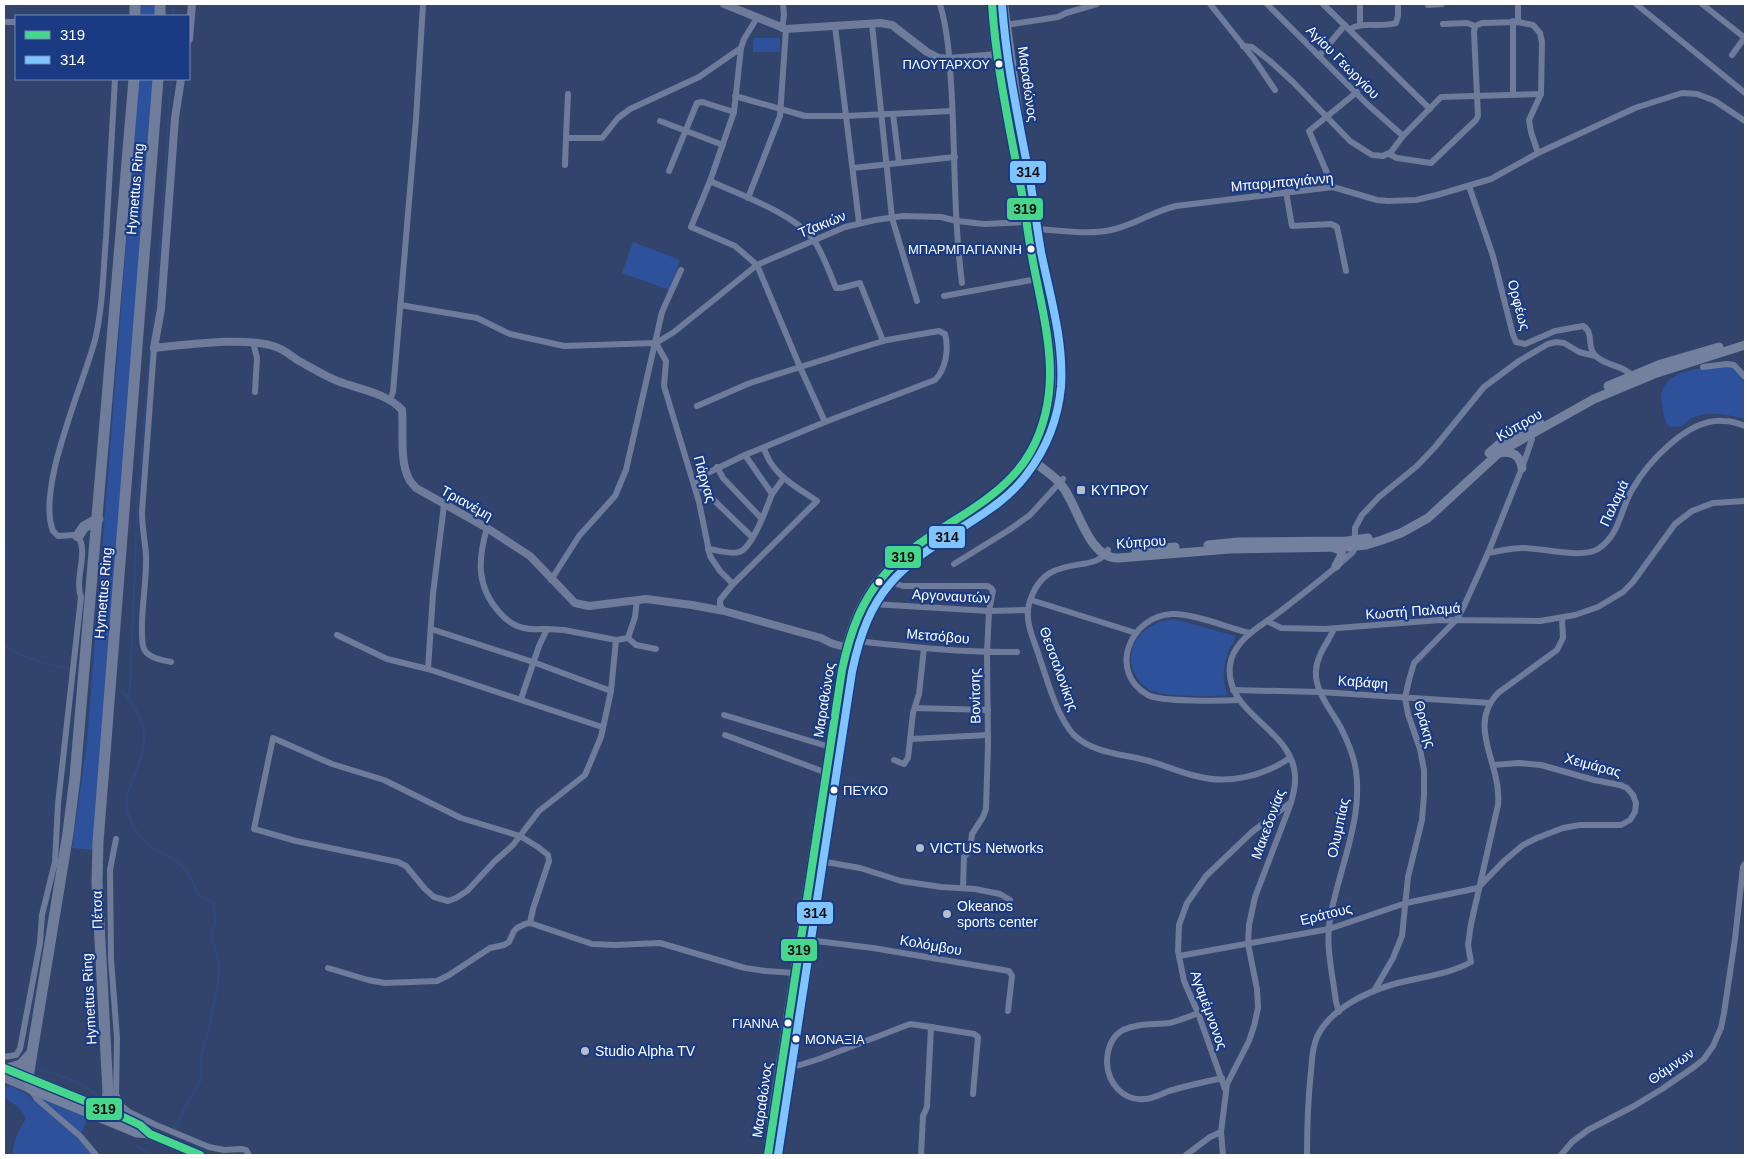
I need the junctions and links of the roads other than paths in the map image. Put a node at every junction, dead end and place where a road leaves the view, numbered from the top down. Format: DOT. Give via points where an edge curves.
graph roads {
  1 [pos="192,4"];
  2 [pos="423,4"];
  3 [pos="724,4"];
  4 [pos="783,4"];
  5 [pos="940,4"];
  6 [pos="992,4"];
  7 [pos="1003,4"];
  8 [pos="1097,4"];
  9 [pos="1210,4"];
  10 [pos="1267,4"];
  11 [pos="1323,4"];
  12 [pos="1360,4"];
  13 [pos="1398,4"];
  14 [pos="1442,4"];
  15 [pos="1518,4"];
  16 [pos="1636,4"];
  17 [pos="1702,4"];
  18 [pos="1428,5"];
  19 [pos="757,18"];
  20 [pos="1515,21"];
  21 [pos="872,24"];
  22 [pos="1443,24"];
  23 [pos="1006,25"];
  24 [pos="835,26"];
  25 [pos="1360,26"];
  26 [pos="1475,26"];
  27 [pos="1347,27"];
  28 [pos="190,28"];
  29 [pos="784,29"];
  30 [pos="1745,38"];
  31 [pos="1243,46"];
  32 [pos="741,48"];
  33 [pos="1002,54"];
  34 [pos="1732,55"];
  35 [pos="1319,56"];
  36 [pos="950,59"];
  37 [pos="115,80"];
  38 [pos="134,80"];
  39 [pos="158,80"];
  40 [pos="181,80"];
  41 [pos="1275,90"];
  42 [pos="1357,92"];
  43 [pos="1745,93"];
  44 [pos="568,94"];
  45 [pos="1513,94"];
  46 [pos="1541,94"];
  47 [pos="1477,95"];
  48 [pos="735,96"];
  49 [pos="1430,109"];
  50 [pos="781,110"];
  51 [pos="952,111"];
  52 [pos="734,112"];
  53 [pos="881,114"];
  54 [pos="893,114"];
  55 [pos="1327,115"];
  56 [pos="846,116"];
  57 [pos="660,121"];
  58 [pos="1745,121"];
  59 [pos="686,131"];
  60 [pos="1404,136"];
  61 [pos="566,138"];
  62 [pos="723,145"];
  63 [pos="1538,153"];
  64 [pos="1388,155"];
  65 [pos="955,157"];
  66 [pos="899,163"];
  67 [pos="564,165"];
  68 [pos="886,165"];
  69 [pos="853,168"];
  70 [pos="669,171"];
  71 [pos="710,181"];
  72 [pos="1469,186"];
  73 [pos="1333,187"];
  74 [pos="1286,192"];
  75 [pos="748,198"];
  76 [pos="892,218"];
  77 [pos="957,221"];
  78 [pos="860,222"];
  79 [pos="1030,226"];
  80 [pos="814,240"];
  81 [pos="758,265"];
  82 [pos="681,270"];
  83 [pos="1346,271"];
  84 [pos="1036,279"];
  85 [pos="962,283"];
  86 [pos="944,296"];
  87 [pos="917,301"];
  88 [pos="400,305"];
  89 [pos="1745,339"];
  90 [pos="253,342"];
  91 [pos="883,342"];
  92 [pos="656,343"];
  93 [pos="154,348"];
  94 [pos="1743,348"];
  95 [pos="1595,356"];
  96 [pos="800,367"];
  97 [pos="1703,367"];
  98 [pos="1745,376"];
  99 [pos="1634,378"];
  100 [pos="255,392"];
  101 [pos="390,400"];
  102 [pos="697,406"];
  103 [pos="825,422"];
  104 [pos="1745,426"];
  105 [pos="1531,431"];
  106 [pos="764,448"];
  107 [pos="1496,454"];
  108 [pos="745,455"];
  109 [pos="1034,457"];
  110 [pos="718,467"];
  111 [pos="1522,468"];
  112 [pos="783,479"];
  113 [pos="693,480"];
  114 [pos="1062,481"];
  115 [pos="772,494"];
  116 [pos="1745,501"];
  117 [pos="444,505"];
  118 [pos="98,519"];
  119 [pos="762,519"];
  120 [pos="487,528"];
  121 [pos="78,536"];
  122 [pos="752,537"];
  123 [pos="1355,543"];
  124 [pos="1334,548"];
  125 [pos="708,549"];
  126 [pos="1107,553"];
  127 [pos="1488,553"];
  128 [pos="954,564"];
  129 [pos="1336,566"];
  130 [pos="551,580"];
  131 [pos="887,581"];
  132 [pos="733,584"];
  133 [pos="86,600"];
  134 [pos="637,600"];
  135 [pos="1031,600"];
  136 [pos="872,604"];
  137 [pos="1028,610"];
  138 [pos="724,611"];
  139 [pos="990,611"];
  140 [pos="1562,618"];
  141 [pos="1457,619"];
  142 [pos="1267,621"];
  143 [pos="431,629"];
  144 [pos="547,629"];
  145 [pos="1334,629"];
  146 [pos="1136,632"];
  147 [pos="1250,633"];
  148 [pos="337,635"];
  149 [pos="628,638"];
  150 [pos="616,640"];
  151 [pos="852,645"];
  152 [pos="924,648"];
  153 [pos="656,649"];
  154 [pos="987,652"];
  155 [pos="1017,652"];
  156 [pos="171,662"];
  157 [pos="533,662"];
  158 [pos="428,669"];
  159 [pos="1233,690"];
  160 [pos="611,691"];
  161 [pos="1320,692"];
  162 [pos="1405,698"];
  163 [pos="520,699"];
  164 [pos="1239,700"];
  165 [pos="1490,703"];
  166 [pos="915,708"];
  167 [pos="988,710"];
  168 [pos="724,715"];
  169 [pos="602,727"];
  170 [pos="725,735"];
  171 [pos="988,735"];
  172 [pos="910,739"];
  173 [pos="830,747"];
  174 [pos="1290,758"];
  175 [pos="894,760"];
  176 [pos="1492,765"];
  177 [pos="826,773"];
  178 [pos="1291,803"];
  179 [pos="520,836"];
  180 [pos="116,839"];
  181 [pos="820,861"];
  182 [pos="1745,864"];
  183 [pos="963,888"];
  184 [pos="1478,888"];
  185 [pos="1010,900"];
  186 [pos="1406,903"];
  187 [pos="530,923"];
  188 [pos="1329,929"];
  189 [pos="808,940"];
  190 [pos="1248,944"];
  191 [pos="1179,956"];
  192 [pos="328,968"];
  193 [pos="796,973"];
  194 [pos="1373,992"];
  195 [pos="1008,1011"];
  196 [pos="1339,1012"];
  197 [pos="1198,1014"];
  198 [pos="932,1027"];
  199 [pos="32,1052"];
  200 [pos="4,1057"];
  201 [pos="787,1066"];
  202 [pos="5,1071"];
  203 [pos="28,1077"];
  204 [pos="1222,1078"];
  205 [pos="30,1089"];
  206 [pos="1226,1091"];
  207 [pos="973,1094"];
  208 [pos="103,1114"];
  209 [pos="1221,1132"];
  210 [pos="246,1153"];
  211 [pos="96,1155"];
  212 [pos="200,1155"];
  213 [pos="768,1155"];
  214 [pos="775,1155"];
  215 [pos="921,1155"];
  216 [pos="1186,1155"];
  217 [pos="1223,1155"];
  218 [pos="1307,1155"];
  219 [pos="1561,1155"];
  1 -- 28 [label="street"];
  2 -- 88 [label="street"];
  3 -- 19 [label="street"];
  4 -- 29 [label="street"];
  5 -- 36 [label="street"];
  6 -- 33 [label="main road, Μαραθώνος"];
  7 -- 23 [label="main road, Μαραθώνος"];
  8 -- 23 [label="street" via="1058,17"];
  9 -- 31 [label="street"];
  10 -- 35 [label="street, Αγίου Γεωργίου"];
  11 -- 27 [label="street"];
  12 -- 25 [label="street"];
  13 -- 25 [label="street" via="1396,23"];
  14 -- 18 [label="street"];
  15 -- 20 [label="street"];
  16 -- 43 [label="street"];
  17 -- 30 [label="street"];
  19 -- 29 [label="street"];
  19 -- 32 [label="street"];
  20 -- 26 [label="street"];
  20 -- 45 [label="street"];
  20 -- 46 [label="street" via="1533,26 1541,37"];
  21 -- 24 [label="street"];
  21 -- 36 [label="street" via="892,25 930,54"];
  21 -- 53 [label="street"];
  22 -- 26 [label="street"];
  23 -- 33 [label="main road, Μαραθώνος"];
  24 -- 29 [label="street"];
  24 -- 56 [label="street"];
  25 -- 27 [label="street"];
  26 -- 47 [label="street"];
  27 -- 35 [label="street"];
  27 -- 49 [label="street"];
  29 -- 50 [label="street"];
  30 -- 34 [label="street"];
  31 -- 41 [label="street"];
  31 -- 55 [label="street" via="1252,47 1270,61"];
  32 -- 48 [label="street"];
  32 -- 61 [label="street" via="699,77 630,109 602,138"];
  33 -- 36 [label="street"];
  33 -- 79 [label="main road, Μαραθώνος" via="1008,127"];
  33 -- 79 [label="main road, Μαραθώνος" via="1023,146"];
  35 -- 42 [label="street, Αγίου Γεωργίου"];
  36 -- 51 [label="street"];
  37 -- 121 [label="street" via="98,326 59,451 50,496 53,531 58,536"];
  38 -- 118 [label="highway, Hymettus Ring"];
  39 -- 208 [label="highway, Hymettus Ring" via="98,842 97,883 108,1092"];
  40 -- 93 [label="street" via="175,118 161,309"];
  42 -- 55 [label="street"];
  42 -- 60 [label="street, Αγίου Γεωργίου"];
  44 -- 61 [label="street"];
  45 -- 46 [label="street"];
  45 -- 47 [label="street"];
  46 -- 63 [label="street" via="1529,120"];
  47 -- 49 [label="street" via="1444,96"];
  47 -- 64 [label="street" via="1476,120 1432,162"];
  48 -- 50 [label="street"];
  48 -- 52 [label="street"];
  49 -- 60 [label="street"];
  50 -- 56 [label="street" via="805,116"];
  50 -- 75 [label="street"];
  51 -- 54 [label="street"];
  51 -- 65 [label="street"];
  52 -- 59 [label="street" via="698,102"];
  52 -- 62 [label="street"];
  53 -- 54 [label="street"];
  53 -- 56 [label="street"];
  53 -- 68 [label="street"];
  54 -- 66 [label="street"];
  55 -- 64 [label="street" via="1361,150 1382,157"];
  55 -- 73 [label="street" via="1308,131"];
  56 -- 69 [label="street"];
  57 -- 59 [label="street"];
  58 -- 63 [label="street, Μπαρμπαγιάννη" via="1715,100 1682,93 1635,108"];
  59 -- 62 [label="street"];
  59 -- 70 [label="street"];
  60 -- 64 [label="street"];
  61 -- 67 [label="street"];
  62 -- 71 [label="street"];
  63 -- 72 [label="street, Μπαρμπαγιάννη"];
  65 -- 66 [label="street"];
  65 -- 77 [label="street"];
  66 -- 68 [label="street"];
  68 -- 69 [label="street"];
  68 -- 76 [label="street"];
  69 -- 78 [label="street"];
  71 -- 75 [label="street"];
  71 -- 81 [label="street" via="691,227 735,246"];
  72 -- 73 [label="street, Μπαρμπαγιάννη" via="1400,201 1378,200"];
  72 -- 95 [label="street, Ορφέως" via="1493,256 1516,342 1525,344 1555,331 1583,326 1589,332"];
  73 -- 74 [label="street, Μπαρμπαγιάννη"];
  74 -- 79 [label="street, Μπαρμπαγιάννη" via="1176,206 1106,231"];
  74 -- 83 [label="street" via="1292,226 1336,225"];
  75 -- 80 [label="street" via="795,222"];
  76 -- 77 [label="street, Τζακιών" via="941,217"];
  76 -- 78 [label="street, Τζακιών"];
  76 -- 87 [label="street"];
  77 -- 79 [label="street, Τζακιών"];
  77 -- 85 [label="street"];
  78 -- 80 [label="street, Τζακιών"];
  79 -- 84 [label="main road, Μαραθώνος"];
  79 -- 109 [label="main road, Μαραθώνος" via="1055,336 1059,372 1055,411 1047,436"];
  80 -- 81 [label="street, Τζακιών"];
  80 -- 91 [label="street" via="836,288 860,283"];
  81 -- 92 [label="street, Τζακιών"];
  81 -- 96 [label="street"];
  82 -- 92 [label="street" via="662,312"];
  84 -- 86 [label="street"];
  84 -- 109 [label="main road, Μαραθώνος" via="1050,350 1051,380 1046,415"];
  88 -- 92 [label="street" via="477,318 510,334 564,346"];
  88 -- 101 [label="street"];
  89 -- 99 [label="main road, Κύπρου" via="1661,364"];
  90 -- 93 [label="street"];
  90 -- 100 [label="street" via="257,358"];
  90 -- 101 [label="street" via="276,346 337,381"];
  91 -- 96 [label="street"];
  91 -- 103 [label="street" via="942,331 947,339 945,366 933,381"];
  92 -- 113 [label="street, Πάργας" via="666,361 664,386"];
  92 -- 130 [label="street" via="620,486 579,536"];
  93 -- 156 [label="street" via="142,512 146,556 142,639 148,654"];
  94 -- 99 [label="main road, Κύπρου"];
  95 -- 99 [label="street" via="1626,370"];
  95 -- 123 [label="street" via="1556,342 1501,373 1484,387 1417,466 1362,515 1355,528"];
  96 -- 102 [label="street" via="750,383"];
  96 -- 103 [label="street"];
  97 -- 98 [label="street" via="1732,364"];
  99 -- 105 [label="main road, Κύπρου" via="1590,395"];
  101 -- 117 [label="street, Τριανέμη" via="402,410 402,445 408,479 416,488"];
  103 -- 106 [label="street"];
  104 -- 127 [label="street, Παλαμά" via="1723,420 1705,423 1673,442 1635,485 1612,538 1594,551 1522,548"];
  105 -- 107 [label="main road, Κύπρου"];
  105 -- 111 [label="street, Θράκης" via="1531,443"];
  105 -- 123 [label="main road, Κύπρου" via="1494,449 1415,519"];
  106 -- 108 [label="street"];
  106 -- 112 [label="street" via="768,460"];
  107 -- 111 [label="main road" via="1516,454"];
  107 -- 123 [label="main road, Κύπρου" via="1445,504 1423,520 1402,533 1370,544"];
  108 -- 110 [label="street"];
  108 -- 115 [label="street"];
  109 -- 114 [label="main road, Κύπρου"];
  109 -- 131 [label="main road, Μαραθώνος" via="1019,482 1005,495 917,553"];
  109 -- 151 [label="main road, Μαραθώνος" via="995,494 918,544 890,567 862,605 854,622"];
  110 -- 113 [label="street"];
  110 -- 119 [label="street" via="723,478"];
  111 -- 127 [label="street, Θράκης"];
  112 -- 115 [label="street"];
  112 -- 132 [label="street" via="817,500"];
  113 -- 122 [label="street"];
  113 -- 125 [label="street, Πάργας"];
  114 -- 126 [label="main road, Κύπρου"];
  114 -- 128 [label="street" via="1021,522"];
  115 -- 119 [label="street"];
  116 -- 140 [label="street" via="1713,503 1692,511 1675,524 1623,592 1598,608"];
  117 -- 120 [label="street, Τριανέμη"];
  117 -- 143 [label="street"];
  118 -- 121 [label="highway" via="84,527"];
  118 -- 133 [label="highway, Hymettus Ring"];
  119 -- 122 [label="street"];
  120 -- 130 [label="street, Τριανέμη" via="530,556"];
  120 -- 144 [label="street" via="481,578 491,603 510,623 524,628"];
  121 -- 133 [label="street" via="82,547 79,590"];
  122 -- 125 [label="street" via="746,549 739,553"];
  123 -- 124 [label="main road, Κύπρου"];
  123 -- 126 [label="main road, Κύπρου" via="1238,542"];
  123 -- 129 [label="street, Μακεδονίας" via="1352,552"];
  124 -- 126 [label="main road, Κύπρου" via="1213,550 1119,558"];
  124 -- 129 [label="main road" via="1342,555"];
  125 -- 132 [label="street, Πάργας" via="715,565"];
  126 -- 135 [label="street, Θεσσαλονίκης" via="1096,562 1065,567 1049,574 1039,584"];
  127 -- 141 [label="street, Θράκης"];
  129 -- 142 [label="street, Μακεδονίας"];
  130 -- 134 [label="street, Τριανέμη" via="575,603 582,605"];
  131 -- 136 [label="main road, Μαραθώνος"];
  131 -- 139 [label="street, Βονίτσης" via="903,586 987,586 993,593"];
  132 -- 138 [label="street" via="720,600"];
  133 -- 199 [label="highway, Hymettus Ring" via="72,805"];
  133 -- 200 [label="street" via="75,644 55,862 42,915 40,944 20,1049 16,1055"];
  134 -- 138 [label="street, Τριανέμη"];
  134 -- 149 [label="street" via="636,617"];
  135 -- 137 [label="street, Θεσσαλονίκης"];
  135 -- 146 [label="street"];
  136 -- 139 [label="street, Αργοναυτών"];
  136 -- 151 [label="main road, Μαραθώνος"];
  137 -- 139 [label="street, Αργοναυτών"];
  137 -- 174 [label="street, Θεσσαλονίκης" via="1034,642 1060,712 1072,733 1088,745 1209,778 1251,776"];
  138 -- 151 [label="street, Τριανέμη"];
  139 -- 154 [label="street, Βονίτσης"];
  140 -- 141 [label="street, Κωστή Παλαμά" via="1524,621"];
  140 -- 165 [label="street" via="1563,638 1557,650 1498,693"];
  141 -- 145 [label="street, Κωστή Παλαμά"];
  141 -- 162 [label="street, Θράκης" via="1414,663"];
  142 -- 145 [label="street, Κωστή Παλαμά" via="1281,628"];
  142 -- 147 [label="street, Μακεδονίας"];
  143 -- 157 [label="street"];
  143 -- 158 [label="street"];
  144 -- 150 [label="street"];
  144 -- 157 [label="street"];
  145 -- 161 [label="street, Ολυμπίας" via="1316,666"];
  146 -- 147 [label="street" via="1155,618 1173,614"];
  146 -- 164 [label="street" via="1128,648 1127,664 1134,682 1147,694 1163,699"];
  147 -- 159 [label="street, Μακεδονίας" via="1231,658"];
  148 -- 158 [label="street" via="387,658"];
  149 -- 150 [label="street"];
  149 -- 153 [label="street" via="636,645"];
  150 -- 160 [label="street"];
  151 -- 152 [label="street, Μετσόβου"];
  151 -- 173 [label="main road, Μαραθώνος"];
  151 -- 181 [label="main road, Μαραθώνος"];
  152 -- 154 [label="street, Μετσόβου"];
  152 -- 166 [label="street"];
  154 -- 155 [label="street, Μετσόβου"];
  154 -- 167 [label="street, Βονίτσης"];
  157 -- 160 [label="street"];
  157 -- 163 [label="street"];
  158 -- 163 [label="street"];
  159 -- 161 [label="street, Καβάφη"];
  159 -- 164 [label="street, Μακεδονίας"];
  160 -- 169 [label="street"];
  161 -- 162 [label="street, Καβάφη"];
  161 -- 188 [label="street, Ολυμπίας" via="1350,746 1357,782 1356,808"];
  162 -- 165 [label="street, Καβάφη"];
  162 -- 186 [label="street, Θράκης" via="1424,770 1422,820 1408,877"];
  163 -- 169 [label="street"];
  164 -- 174 [label="street, Μακεδονίας" via="1277,737"];
  165 -- 176 [label="street" via="1483,729"];
  166 -- 167 [label="street"];
  166 -- 172 [label="street"];
  167 -- 171 [label="street, Βονίτσης"];
  168 -- 173 [label="street"];
  169 -- 179 [label="street" via="598,748 585,775 539,811"];
  170 -- 177 [label="street"];
  171 -- 172 [label="street"];
  171 -- 183 [label="street, Βονίτσης" via="985,813 972,834 970,848 964,857"];
  172 -- 175 [label="street" via="907,762 902,764"];
  173 -- 177 [label="main road, Μαραθώνος"];
  174 -- 178 [label="street, Μακεδονίας" via="1295,776"];
  176 -- 184 [label="street" via="1498,785 1498,805"];
  176 -- 184 [label="street, Χειμάρας" via="1541,765 1620,785 1633,795 1636,809 1630,820 1621,825 1580,824 1523,845"];
  177 -- 193 [label="main road, Μαραθώνος"];
  178 -- 190 [label="street, Μακεδονίας" via="1253,903"];
  178 -- 191 [label="street, Αγαμέμνονος" via="1242,840 1197,887 1180,922"];
  179 -- 179 [label="street" via="461,818 384,780 332,764 273,738 254,829 398,862 406,866 434,897 448,901 467,892"];
  179 -- 187 [label="street" via="546,852 549,858"];
  180 -- 210 [label="street, Πέτσα" via="110,870 116,1094 129,1112 156,1126 209,1147"];
  181 -- 183 [label="street" via="901,880"];
  181 -- 189 [label="main road, Μαραθώνος"];
  182 -- 219 [label="street, Θάμνων" via="1721,1028 1704,1059 1662,1089 1588,1130"];
  183 -- 185 [label="street" via="1000,894"];
  184 -- 186 [label="street, Εράτους"];
  184 -- 194 [label="street" via="1469,936 1471,962"];
  186 -- 188 [label="street, Εράτους"];
  186 -- 194 [label="street, Θράκης" via="1400,944"];
  187 -- 192 [label="street" via="517,928 509,942 490,948 437,980 385,983"];
  187 -- 193 [label="street" via="592,944 660,943 745,968"];
  188 -- 190 [label="street, Εράτους"];
  188 -- 196 [label="street, Ολυμπίας"];
  189 -- 195 [label="street, Κολόμβου" via="1009,971 1012,976"];
  189 -- 201 [label="main road, Μαραθώνος"];
  190 -- 191 [label="street, Εράτους"];
  190 -- 206 [label="street, Μακεδονίας" via="1258,1008 1252,1033"];
  191 -- 197 [label="street, Αγαμέμνονος" via="1184,981"];
  193 -- 213 [label="main road, Μαραθώνος"];
  194 -- 196 [label="street"];
  196 -- 218 [label="street" via="1322,1029 1314,1049 1308,1098"];
  197 -- 204 [label="street, Αγαμέμνονος"];
  197 -- 204 [label="street" via="1122,1031 1109,1047 1109,1076 1120,1091 1142,1100"];
  198 -- 201 [label="street" via="910,1024 819,1060"];
  198 -- 207 [label="street" via="978,1037"];
  198 -- 215 [label="street"];
  199 -- 202 [label="highway" via="24,1063"];
  199 -- 203 [label="highway, Hymettus Ring"];
  201 -- 214 [label="main road, Μαραθώνος"];
  202 -- 203 [label="street"];
  202 -- 205 [label="street"];
  203 -- 205 [label="main road"];
  203 -- 208 [label="main road" via="65,1092"];
  204 -- 206 [label="street, Αγαμέμνονος"];
  205 -- 208 [label="main road"];
  205 -- 211 [label="street" via="36,1099 80,1136"];
  206 -- 209 [label="street, Μακεδονίας"];
  208 -- 212 [label="main road" via="140,1125 150,1134"];
  209 -- 216 [label="street"];
  209 -- 217 [label="street, Μακεδονίας"];
}
